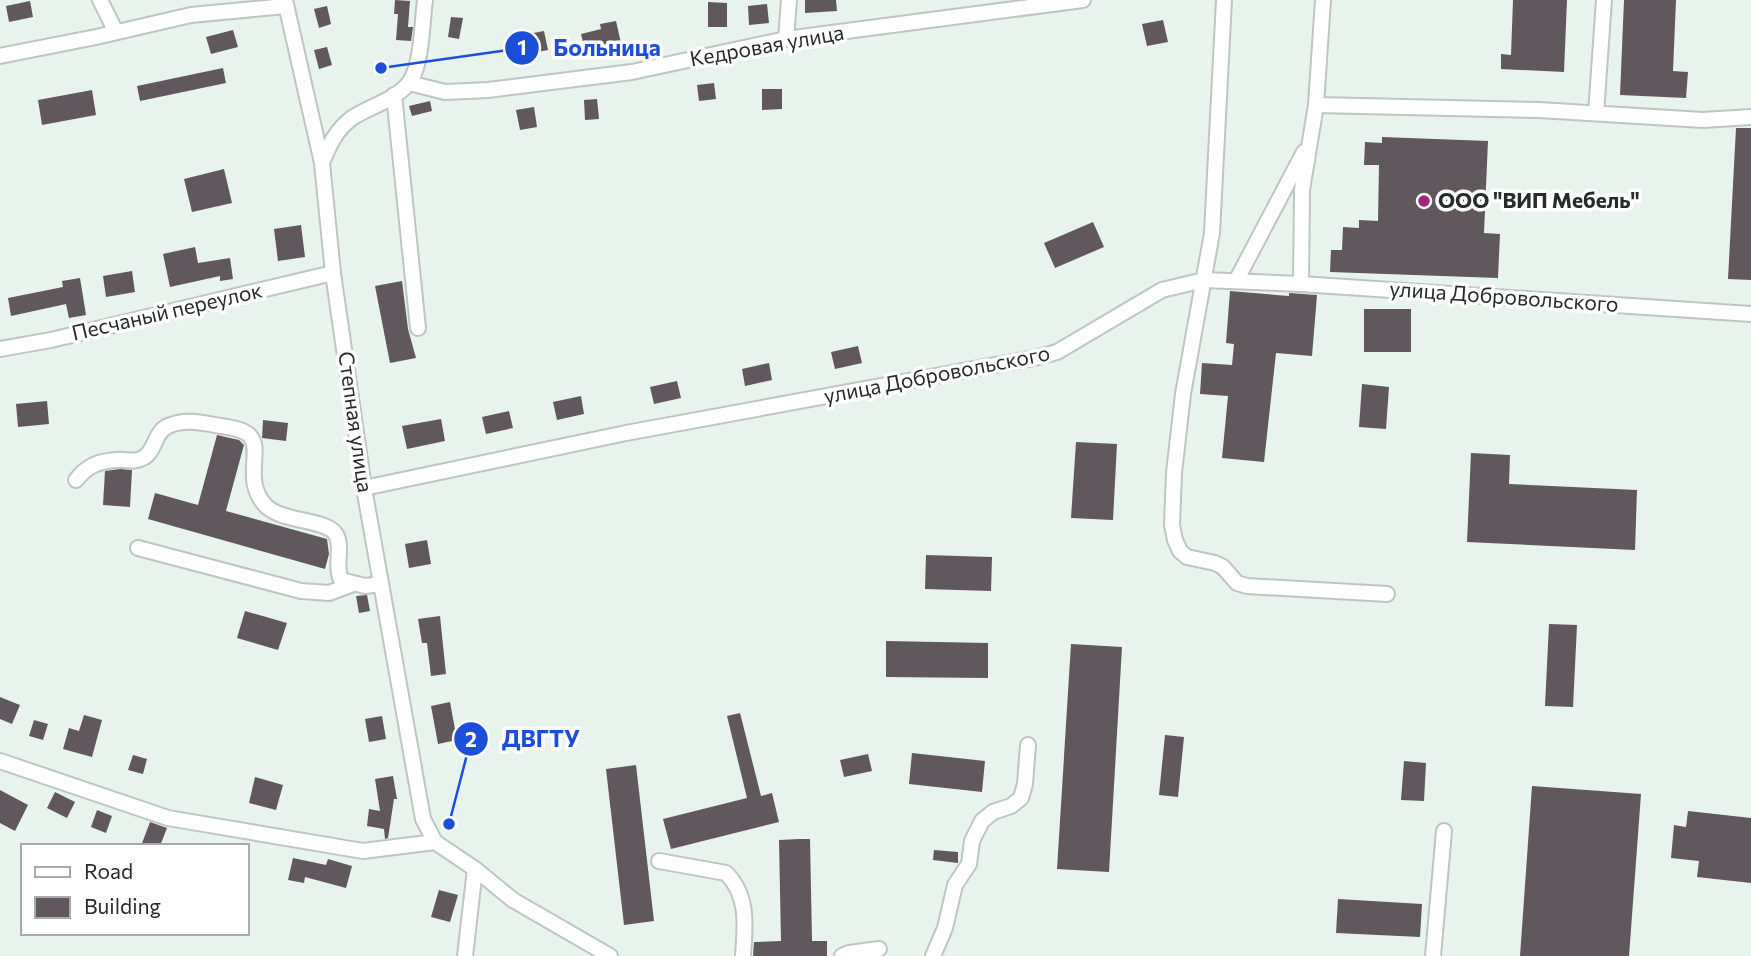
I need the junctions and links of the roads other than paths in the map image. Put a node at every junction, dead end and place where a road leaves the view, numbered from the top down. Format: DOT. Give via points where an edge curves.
graph roads {
  1 [pos="100,0"];
  2 [pos="425,0"];
  3 [pos="789,0"];
  4 [pos="1083,0"];
  5 [pos="1224,0"];
  6 [pos="1323,0"];
  7 [pos="1604,0"];
  8 [pos="286,3"];
  9 [pos="116,33"];
  10 [pos="786,39"];
  11 [pos="0,56"];
  12 [pos="409,83"];
  13 [pos="394,95"];
  14 [pos="1316,105"];
  15 [pos="1596,113"];
  16 [pos="1751,117"];
  17 [pos="1311,138"];
  18 [pos="322,163"];
  19 [pos="333,273"];
  20 [pos="1204,280"];
  21 [pos="1236,281"];
  22 [pos="1301,284"];
  23 [pos="1751,314"];
  24 [pos="418,328"];
  25 [pos="0,349"];
  26 [pos="76,480"];
  27 [pos="364,488"];
  28 [pos="138,548"];
  29 [pos="353,584"];
  30 [pos="381,584"];
  31 [pos="1387,594"];
  32 [pos="1028,745"];
  33 [pos="0,761"];
  34 [pos="1444,831"];
  35 [pos="435,842"];
  36 [pos="659,861"];
  37 [pos="475,869"];
  38 [pos="879,949"];
  39 [pos="936,955"];
  40 [pos="465,956"];
  41 [pos="610,956"];
  42 [pos="743,956"];
  43 [pos="842,956"];
  44 [pos="1433,956"];
  1 -- 9 [label="street"];
  2 -- 12 [label="street" via="416,69"];
  3 -- 10 [label="street"];
  4 -- 10 [label="street, Кедровая улица"];
  5 -- 20 [label="street" via="1212,233"];
  6 -- 14 [label="street"];
  7 -- 15 [label="street"];
  8 -- 9 [label="street" via="191,15"];
  8 -- 18 [label="street, Степная улица"];
  9 -- 11 [label="street"];
  10 -- 12 [label="street, Кедровая улица" via="632,72 488,90 445,92"];
  12 -- 13 [label="street"];
  13 -- 18 [label="street" via="351,119 332,138"];
  13 -- 24 [label="street"];
  14 -- 15 [label="street"];
  14 -- 17 [label="street"];
  15 -- 16 [label="street" via="1703,120"];
  17 -- 21 [label="street"];
  17 -- 22 [label="street" via="1301,190"];
  18 -- 19 [label="street, Степная улица"];
  19 -- 25 [label="street, Песчаный переулок"];
  19 -- 27 [label="street, Степная улица"];
  20 -- 21 [label="street, улица Добровольского"];
  20 -- 27 [label="street, улица Добровольского" via="1162,290 1057,352 1039,357 626,433"];
  20 -- 31 [label="street" via="1174,473 1172,525 1180,551 1223,567 1237,583 1247,586"];
  21 -- 22 [label="street, улица Добровольского"];
  22 -- 23 [label="street, улица Добровольского"];
  26 -- 29 [label="street" via="87,467 141,459 150,453 164,427 178,422 240,430 255,444 257,494 268,507 334,533 337,572 341,580"];
  27 -- 30 [label="street, Степная улица"];
  28 -- 29 [label="street" via="301,591 329,593"];
  29 -- 30 [label="street"];
  30 -- 35 [label="street, Степная улица" via="423,819"];
  32 -- 39 [label="street" via="1021,798 982,821 972,841 969,864 956,885"];
  33 -- 35 [label="street" via="168,818 363,851"];
  34 -- 44 [label="street"];
  35 -- 37 [label="street"];
  36 -- 42 [label="street" via="726,873 734,881 745,918"];
  37 -- 40 [label="street"];
  37 -- 41 [label="street" via="513,900"];
  38 -- 43 [label="street"];
}
